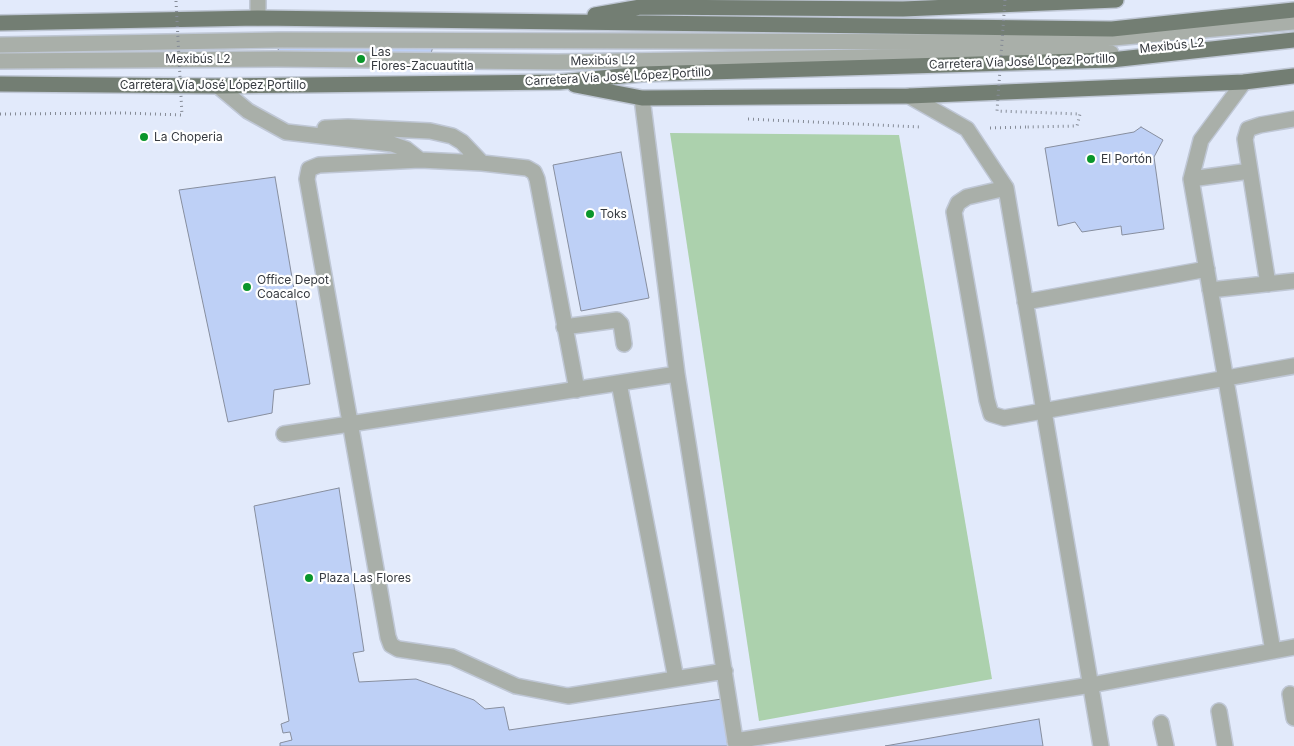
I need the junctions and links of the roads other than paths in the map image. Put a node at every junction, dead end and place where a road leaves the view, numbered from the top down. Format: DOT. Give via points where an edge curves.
graph roads {
  1 [pos="258,0"];
  2 [pos="1106,0"];
  3 [pos="1294,10"];
  4 [pos="0,13"];
  5 [pos="258,18"];
  6 [pos="109,20"];
  7 [pos="557,21"];
  8 [pos="1294,22"];
  9 [pos="0,23"];
  10 [pos="1294,34"];
  11 [pos="1294,40"];
  12 [pos="0,45"];
  13 [pos="1111,45"];
  14 [pos="0,61"];
  15 [pos="1294,76"];
  16 [pos="559,82"];
  17 [pos="1244,82"];
  18 [pos="0,84"];
  19 [pos="57,85"];
  20 [pos="218,86"];
  21 [pos="0,89"];
  22 [pos="909,96"];
  23 [pos="642,98"];
  24 [pos="1294,119"];
  25 [pos="286,132"];
  26 [pos="420,160"];
  27 [pos="482,163"];
  28 [pos="1250,171"];
  29 [pos="1191,179"];
  30 [pos="1006,188"];
  31 [pos="1207,269"];
  32 [pos="1294,281"];
  33 [pos="1268,284"];
  34 [pos="1210,290"];
  35 [pos="1026,302"];
  36 [pos="564,327"];
  37 [pos="624,344"];
  38 [pos="1294,366"];
  39 [pos="677,374"];
  40 [pos="1226,379"];
  41 [pos="618,383"];
  42 [pos="577,390"];
  43 [pos="1044,412"];
  44 [pos="351,424"];
  45 [pos="284,434"];
  46 [pos="1294,647"];
  47 [pos="1273,651"];
  48 [pos="725,671"];
  49 [pos="676,680"];
  50 [pos="1091,685"];
  51 [pos="1290,694"];
  52 [pos="1220,711"];
  53 [pos="1294,718"];
  54 [pos="1161,723"];
  55 [pos="736,744"];
  56 [pos="1101,746"];
  57 [pos="1166,746"];
  58 [pos="1225,746"];
  1 -- 5 [label="street"];
  2 -- 7 [label="main road" via="903,9 640,7"];
  3 -- 13 [label="main road, Carretera Vía José López Portillo"];
  4 -- 6 [label="main road"];
  5 -- 6 [label="main road, Carretera Vía José López Portillo"];
  5 -- 7 [label="main road, Carretera Vía José López Portillo"];
  6 -- 9 [label="main road, Carretera Vía José López Portillo"];
  7 -- 13 [label="main road, Carretera Vía José López Portillo"];
  8 -- 13 [label="street, Mexibús L2"];
  10 -- 13 [label="street, Mexibús L2"];
  11 -- 13 [label="main road, Carretera Vía José López Portillo"];
  12 -- 13 [label="street, Mexibús L2" via="279,40"];
  13 -- 14 [label="street, Mexibús L2" via="558,62 295,59"];
  13 -- 16 [label="main road, Carretera Vía José López Portillo"];
  15 -- 17 [label="main road"];
  16 -- 20 [label="main road, Carretera Vía José López Portillo"];
  16 -- 23 [label="main road"];
  17 -- 22 [label="main road"];
  17 -- 29 [label="street" via="1201,140"];
  18 -- 19 [label="main road, Carretera Vía José López Portillo"];
  19 -- 20 [label="main road, Carretera Vía José López Portillo"];
  19 -- 21 [label="main road"];
  20 -- 25 [label="street" via="248,111"];
  22 -- 23 [label="main road"];
  22 -- 30 [label="street" via="967,129"];
  23 -- 39 [label="street"];
  24 -- 28 [label="street" via="1248,129 1245,139"];
  25 -- 26 [label="street" via="392,144 406,149"];
  25 -- 27 [label="street" via="348,126 430,131 462,142"];
  26 -- 27 [label="street"];
  26 -- 44 [label="street" via="319,165 309,170 307,179"];
  27 -- 36 [label="street" via="527,168 534,172"];
  28 -- 29 [label="street"];
  28 -- 33 [label="street"];
  29 -- 31 [label="street"];
  30 -- 35 [label="street"];
  30 -- 43 [label="street" via="967,198 958,203 954,212 991,414 1004,418"];
  31 -- 34 [label="street"];
  31 -- 35 [label="street"];
  32 -- 33 [label="street"];
  33 -- 34 [label="street"];
  34 -- 40 [label="street"];
  35 -- 43 [label="street"];
  36 -- 37 [label="street" via="617,320 621,324"];
  36 -- 42 [label="street"];
  38 -- 40 [label="street"];
  39 -- 41 [label="street"];
  39 -- 48 [label="street"];
  40 -- 43 [label="street"];
  40 -- 47 [label="street"];
  41 -- 42 [label="street"];
  41 -- 49 [label="street"];
  42 -- 44 [label="street"];
  43 -- 50 [label="street"];
  44 -- 45 [label="street"];
  44 -- 49 [label="street" via="392,645 452,657 516,686 568,696"];
  46 -- 47 [label="street"];
  47 -- 50 [label="street"];
  48 -- 49 [label="street"];
  48 -- 55 [label="street"];
  50 -- 55 [label="street"];
  50 -- 56 [label="street"];
  51 -- 53 [label="street"];
  52 -- 58 [label="street"];
  54 -- 57 [label="street"];
}
